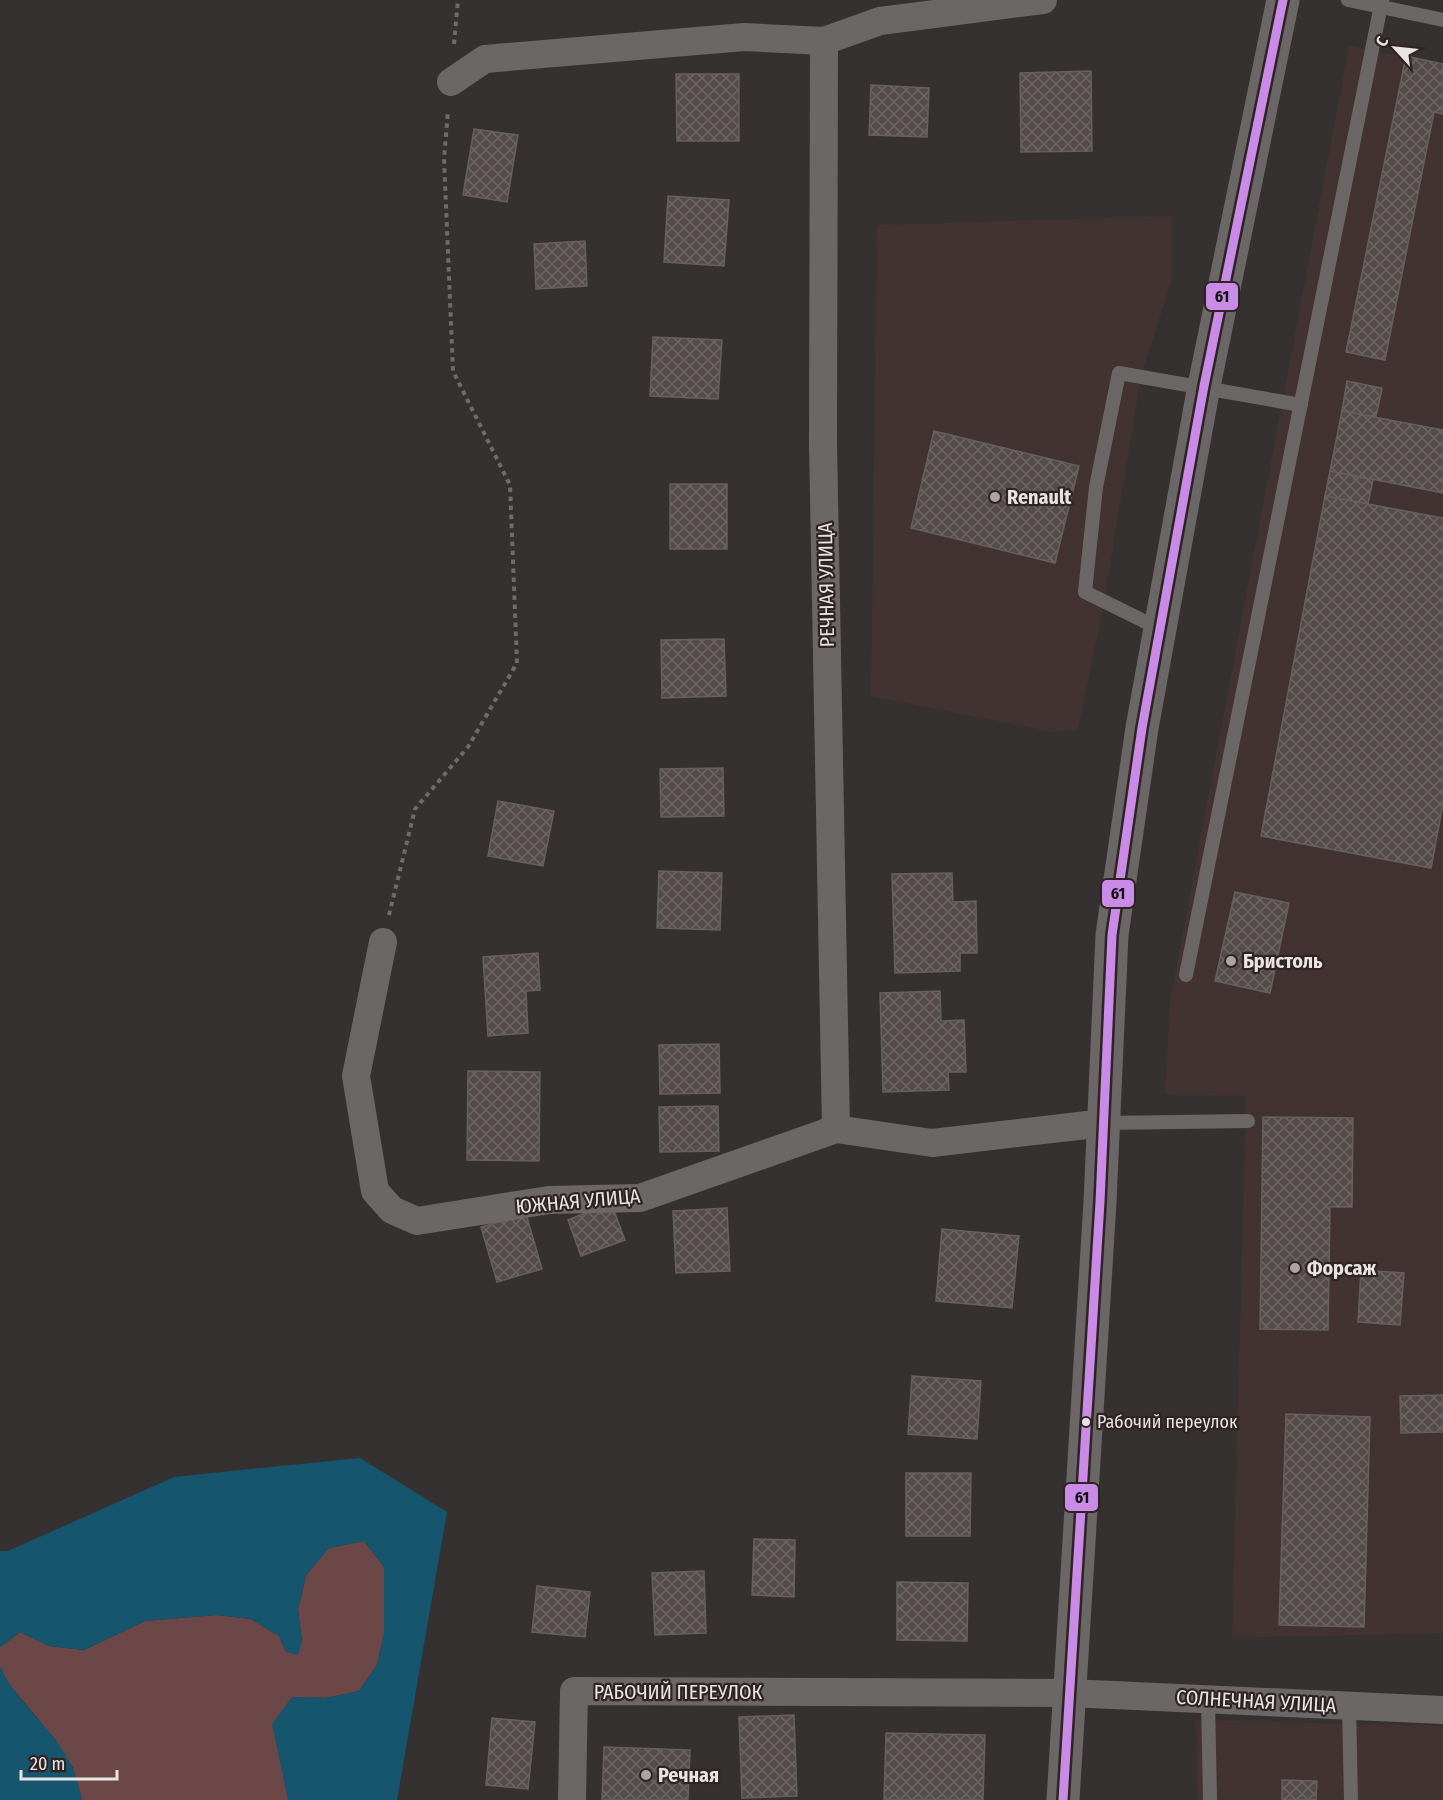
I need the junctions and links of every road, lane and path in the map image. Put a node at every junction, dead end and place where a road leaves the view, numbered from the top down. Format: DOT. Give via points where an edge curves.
graph roads {
  1 [pos="1043,0"];
  2 [pos="1283,0"];
  3 [pos="1348,0"];
  4 [pos="1381,3"];
  5 [pos="1443,20"];
  6 [pos="824,41"];
  7 [pos="451,82"];
  8 [pos="444,159"];
  9 [pos="1204,386"];
  10 [pos="1301,405"];
  11 [pos="1160,629"];
  12 [pos="383,942"];
  13 [pos="1186,975"];
  14 [pos="1248,1121"];
  15 [pos="1104,1123"];
  16 [pos="836,1129"];
  17 [pos="1069,1693"];
  18 [pos="1208,1699"];
  19 [pos="1349,1706"];
  20 [pos="1443,1710"];
  21 [pos="572,1800"];
  22 [pos="1063,1800"];
  23 [pos="1210,1800"];
  24 [pos="1351,1800"];
  1 -- 6 [label="street" via="880,21"];
  2 -- 9 [label="street"];
  3 -- 4 [label="lane"];
  4 -- 5 [label="lane"];
  4 -- 10 [label="lane"];
  6 -- 7 [label="street" via="744,37 485,59"];
  6 -- 16 [label="street, РЕЧНАЯ УЛИЦА" via="823,444"];
  8 -- 12 [label="path" via="453,371 510,485 517,663 468,747 415,809"];
  9 -- 10 [label="lane"];
  9 -- 11 [label="street"];
  9 -- 11 [label="lane" via="1119,373 1096,487 1085,592"];
  10 -- 13 [label="lane"];
  11 -- 15 [label="street" via="1112,935"];
  12 -- 16 [label="street, ЮЖНАЯ УЛИЦА" via="356,1076 375,1191 392,1210 417,1221 549,1200 640,1198"];
  14 -- 15 [label="lane"];
  15 -- 16 [label="street, ЮЖНАЯ УЛИЦА" via="933,1143"];
  15 -- 17 [label="street"];
  17 -- 18 [label="street, СОЛНЕЧНАЯ УЛИЦА"];
  17 -- 21 [label="street, РАБОЧИЙ ПЕРЕУЛОК" via="574,1691"];
  17 -- 22 [label="street"];
  18 -- 19 [label="street, СОЛНЕЧНАЯ УЛИЦА"];
  18 -- 23 [label="lane"];
  19 -- 20 [label="street, СОЛНЕЧНАЯ УЛИЦА"];
  19 -- 24 [label="lane"];
}
